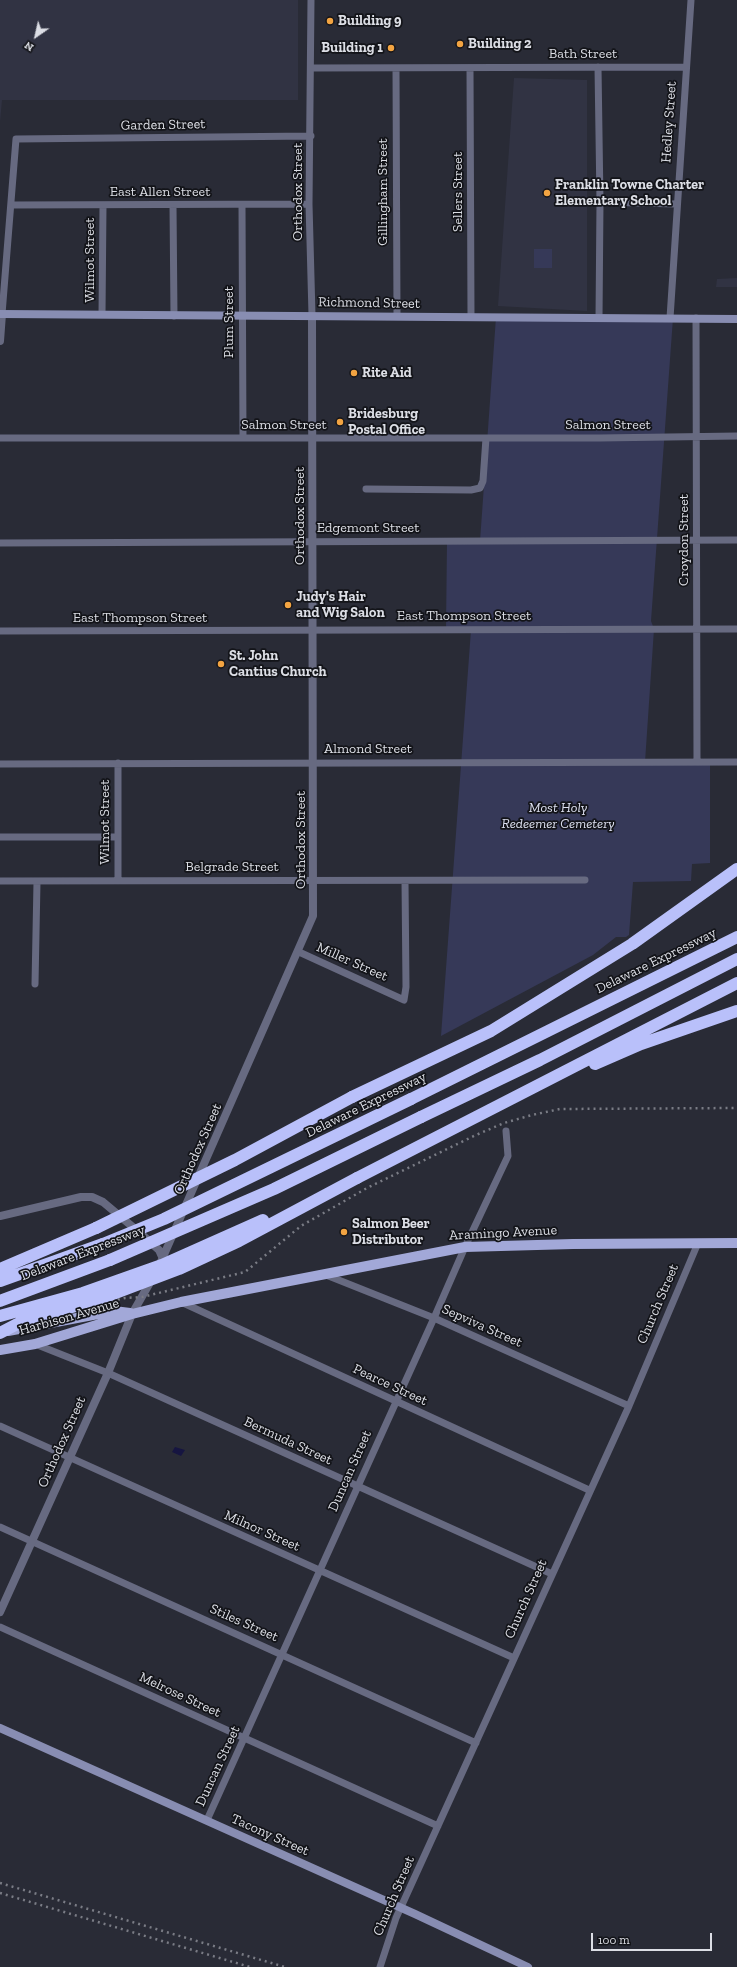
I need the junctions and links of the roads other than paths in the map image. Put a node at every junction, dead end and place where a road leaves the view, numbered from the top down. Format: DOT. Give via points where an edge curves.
graph roads {
  1 [pos="311,0"];
  2 [pos="691,0"];
  3 [pos="598,67"];
  4 [pos="686,67"];
  5 [pos="312,68"];
  6 [pos="396,68"];
  7 [pos="470,68"];
  8 [pos="311,136"];
  9 [pos="600,202"];
  10 [pos="309,204"];
  11 [pos="676,204"];
  12 [pos="11,205"];
  13 [pos="173,205"];
  14 [pos="242,205"];
  15 [pos="103,206"];
  16 [pos="1,314"];
  17 [pos="102,314"];
  18 [pos="312,315"];
  19 [pos="174,316"];
  20 [pos="242,316"];
  21 [pos="397,316"];
  22 [pos="471,316"];
  23 [pos="598,318"];
  24 [pos="670,318"];
  25 [pos="696,318"];
  26 [pos="737,319"];
  27 [pos="0,341"];
  28 [pos="737,436"];
  29 [pos="697,437"];
  30 [pos="0,438"];
  31 [pos="243,438"];
  32 [pos="313,438"];
  33 [pos="486,438"];
  34 [pos="366,489"];
  35 [pos="697,540"];
  36 [pos="737,540"];
  37 [pos="312,542"];
  38 [pos="0,543"];
  39 [pos="696,629"];
  40 [pos="737,629"];
  41 [pos="313,630"];
  42 [pos="0,631"];
  43 [pos="313,762"];
  44 [pos="697,762"];
  45 [pos="737,762"];
  46 [pos="118,763"];
  47 [pos="0,764"];
  48 [pos="118,836"];
  49 [pos="0,837"];
  50 [pos="737,868"];
  51 [pos="118,880"];
  52 [pos="315,880"];
  53 [pos="585,880"];
  54 [pos="0,881"];
  55 [pos="405,881"];
  56 [pos="37,882"];
  57 [pos="737,937"];
  58 [pos="299,952"];
  59 [pos="737,959"];
  60 [pos="737,983"];
  61 [pos="35,984"];
  62 [pos="737,1011"];
  63 [pos="506,1102"];
  64 [pos="506,1131"];
  65 [pos="357,1178"];
  66 [pos="0,1216"];
  67 [pos="698,1243"];
  68 [pos="737,1243"];
  69 [pos="465,1247"];
  70 [pos="164,1259"];
  71 [pos="0,1269"];
  72 [pos="324,1273"];
  73 [pos="0,1281"];
  74 [pos="0,1301"];
  75 [pos="181,1302"];
  76 [pos="132,1314"];
  77 [pos="0,1316"];
  78 [pos="434,1318"];
  79 [pos="0,1333"];
  80 [pos="35,1344"];
  81 [pos="0,1350"];
  82 [pos="108,1372"];
  83 [pos="395,1402"];
  84 [pos="629,1406"];
  85 [pos="0,1426"];
  86 [pos="70,1458"];
  87 [pos="357,1487"];
  88 [pos="589,1490"];
  89 [pos="0,1527"];
  90 [pos="31,1541"];
  91 [pos="320,1571"];
  92 [pos="552,1574"];
  93 [pos="0,1612"];
  94 [pos="0,1627"];
  95 [pos="282,1655"];
  96 [pos="514,1658"];
  97 [pos="0,1728"];
  98 [pos="245,1739"];
  99 [pos="476,1743"];
  100 [pos="207,1820"];
  101 [pos="438,1826"];
  102 [pos="401,1908"];
  103 [pos="380,1967"];
  104 [pos="528,1967"];
  1 -- 5 [label="street, Orthodox Street"];
  2 -- 4 [label="street, Hedley Street"];
  3 -- 4 [label="street, Bath Street"];
  3 -- 7 [label="street, Bath Street"];
  3 -- 9 [label="street"];
  4 -- 11 [label="street, Hedley Street"];
  5 -- 6 [label="street, Bath Street"];
  5 -- 8 [label="street, Orthodox Street"];
  6 -- 7 [label="street, Bath Street"];
  6 -- 21 [label="street, Gillingham Street"];
  7 -- 22 [label="street, Sellers Street"];
  8 -- 10 [label="street, Orthodox Street"];
  8 -- 12 [label="street, Garden Street" via="16,139"];
  9 -- 11 [label="street"];
  9 -- 23 [label="street"];
  10 -- 14 [label="street, East Allen Street"];
  10 -- 18 [label="street, Orthodox Street"];
  11 -- 24 [label="street, Hedley Street"];
  12 -- 15 [label="street, East Allen Street"];
  12 -- 16 [label="street"];
  13 -- 14 [label="street, East Allen Street"];
  13 -- 15 [label="street, East Allen Street"];
  13 -- 19 [label="street"];
  14 -- 20 [label="street, Plum Street"];
  15 -- 17 [label="street, Wilmot Street"];
  16 -- 17 [label="main road, Richmond Street"];
  16 -- 27 [label="street"];
  17 -- 19 [label="main road, Richmond Street"];
  18 -- 20 [label="main road, Richmond Street"];
  18 -- 21 [label="main road, Richmond Street"];
  18 -- 32 [label="street, Orthodox Street"];
  19 -- 20 [label="main road, Richmond Street"];
  20 -- 31 [label="street, Plum Street"];
  21 -- 22 [label="main road, Richmond Street"];
  22 -- 23 [label="main road, Richmond Street"];
  23 -- 24 [label="main road, Richmond Street"];
  24 -- 25 [label="main road, Richmond Street"];
  25 -- 26 [label="main road, Richmond Street"];
  25 -- 29 [label="street, Croydon Street"];
  28 -- 29 [label="street, Salmon Street"];
  29 -- 33 [label="street, Salmon Street"];
  29 -- 35 [label="street, Croydon Street"];
  30 -- 31 [label="street, Salmon Street"];
  31 -- 32 [label="street, Salmon Street"];
  32 -- 33 [label="street, Salmon Street"];
  32 -- 37 [label="street, Orthodox Street"];
  33 -- 34 [label="street" via="480,488"];
  35 -- 36 [label="street, Edgemont Street"];
  35 -- 37 [label="street, Edgemont Street"];
  35 -- 39 [label="street, Croydon Street"];
  37 -- 38 [label="street, Edgemont Street"];
  37 -- 41 [label="street, Orthodox Street"];
  39 -- 40 [label="street, East Thompson Street"];
  39 -- 41 [label="street, East Thompson Street"];
  39 -- 44 [label="street, Croydon Street"];
  41 -- 42 [label="street, East Thompson Street"];
  41 -- 43 [label="street, Orthodox Street"];
  43 -- 44 [label="street, Almond Street"];
  43 -- 46 [label="street, Almond Street"];
  43 -- 52 [label="street, Orthodox Street"];
  44 -- 45 [label="street, Almond Street"];
  46 -- 47 [label="street, Almond Street"];
  46 -- 48 [label="street, Wilmot Street"];
  48 -- 49 [label="street"];
  48 -- 51 [label="street, Wilmot Street"];
  50 -- 71 [label="highway, bridge" via="632,944 491,1031 352,1097 235,1160 96,1228"];
  51 -- 52 [label="street, Belgrade Street"];
  51 -- 56 [label="street, Belgrade Street"];
  52 -- 55 [label="street, Belgrade Street"];
  52 -- 58 [label="street, Orthodox Street" via="313,916"];
  53 -- 55 [label="street, Belgrade Street"];
  54 -- 56 [label="street, Belgrade Street"];
  55 -- 58 [label="street, Miller Street" via="404,1000"];
  56 -- 61 [label="street"];
  57 -- 73 [label="highway, Delaware Expressway, bridge" via="164,1219"];
  58 -- 70 [label="street, Orthodox Street"];
  59 -- 74 [label="highway, Delaware Expressway, bridge" via="540,1060 274,1189 110,1260"];
  60 -- 63 [label="highway"];
  62 -- 63 [label="highway" via="642,1044"];
  63 -- 65 [label="highway"];
  64 -- 69 [label="street, Duncan Street" via="508,1156"];
  65 -- 77 [label="highway, bridge" via="162,1265 83,1293"];
  65 -- 79 [label="highway, bridge" via="299,1210 179,1269 100,1299 24,1321"];
  66 -- 70 [label="street" via="81,1197 92,1197 103,1202 140,1233 159,1250"];
  67 -- 68 [label="main road, Aramingo Avenue"];
  67 -- 69 [label="main road, Aramingo Avenue"];
  67 -- 84 [label="street, Church Street"];
  69 -- 72 [label="main road, Aramingo Avenue"];
  69 -- 78 [label="street, Duncan Street"];
  70 -- 76 [label="street, Orthodox Street"];
  72 -- 75 [label="main road, Aramingo Avenue"];
  72 -- 78 [label="street, Sepviva Street"];
  75 -- 76 [label="main road, Aramingo Avenue"];
  75 -- 83 [label="street, Pearce Street"];
  76 -- 79 [label="main road, Harbison Avenue" via="114,1311"];
  76 -- 80 [label="main road, Harbison Avenue"];
  76 -- 82 [label="street, Orthodox Street"];
  78 -- 83 [label="street, Duncan Street"];
  78 -- 84 [label="street, Sepviva Street"];
  80 -- 81 [label="main road, Harbison Avenue"];
  80 -- 82 [label="street, Bermuda Street"];
  82 -- 86 [label="street, Orthodox Street"];
  82 -- 87 [label="street, Bermuda Street"];
  83 -- 87 [label="street, Duncan Street"];
  83 -- 88 [label="street, Pearce Street"];
  84 -- 88 [label="street, Church Street"];
  85 -- 86 [label="street, Milnor Street"];
  86 -- 90 [label="street, Orthodox Street"];
  86 -- 91 [label="street, Milnor Street"];
  87 -- 91 [label="street, Duncan Street"];
  87 -- 92 [label="street, Bermuda Street"];
  88 -- 92 [label="street, Church Street"];
  89 -- 90 [label="street, Stiles Street"];
  90 -- 93 [label="street, Orthodox Street"];
  90 -- 95 [label="street, Stiles Street"];
  91 -- 95 [label="street, Duncan Street"];
  91 -- 96 [label="street, Milnor Street"];
  92 -- 96 [label="street, Church Street"];
  94 -- 98 [label="street, Melrose Street"];
  95 -- 98 [label="street, Duncan Street"];
  95 -- 99 [label="street, Stiles Street"];
  96 -- 99 [label="street, Church Street"];
  97 -- 100 [label="main road, Tacony Street"];
  98 -- 100 [label="street, Duncan Street"];
  98 -- 101 [label="street, Melrose Street"];
  99 -- 101 [label="street, Church Street"];
  100 -- 102 [label="main road, Tacony Street"];
  101 -- 102 [label="street, Church Street"];
  102 -- 103 [label="street, Church Street"];
  102 -- 104 [label="main road, Tacony Street"];
}
